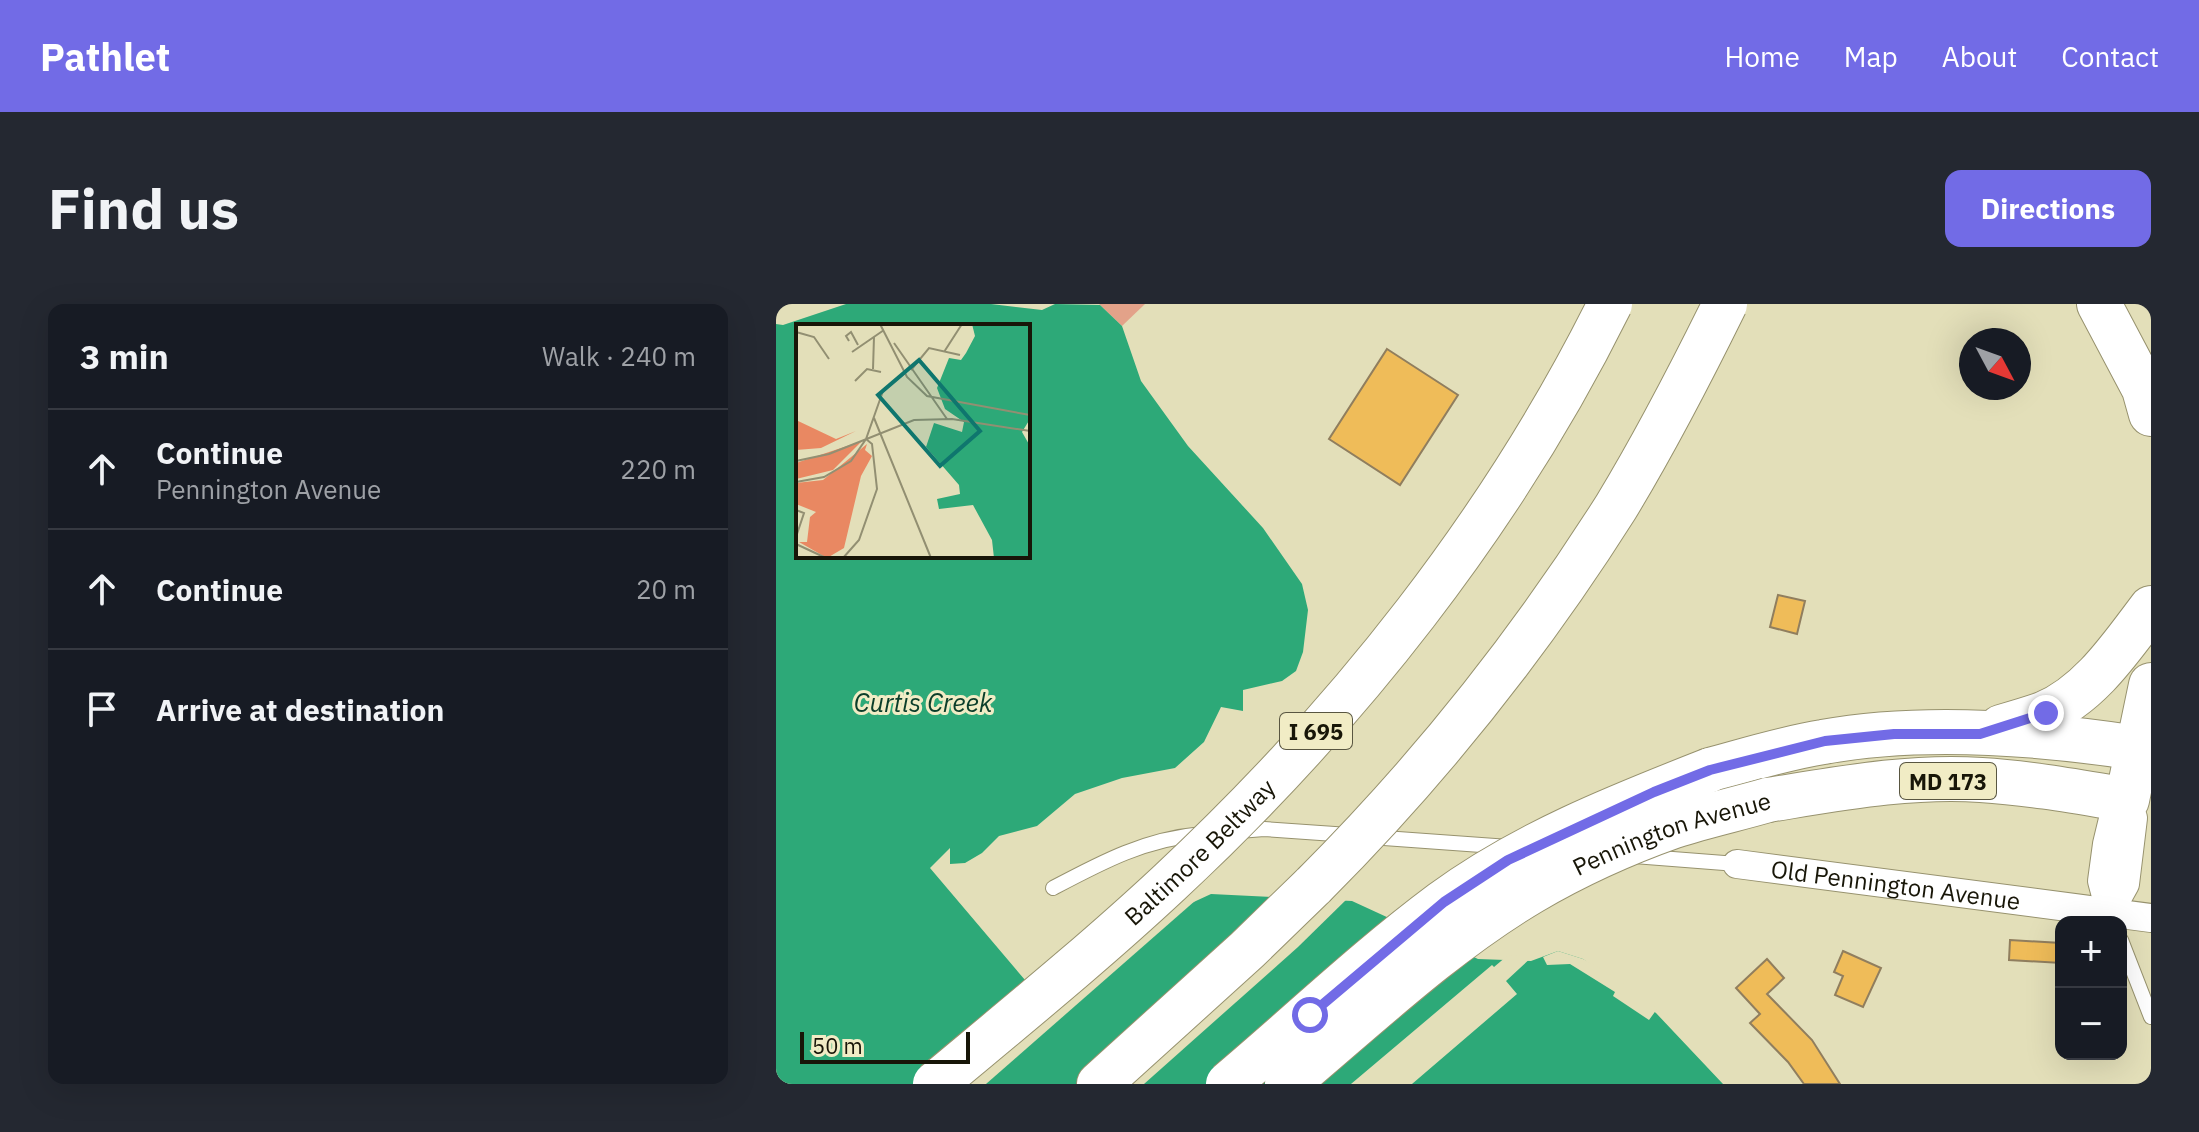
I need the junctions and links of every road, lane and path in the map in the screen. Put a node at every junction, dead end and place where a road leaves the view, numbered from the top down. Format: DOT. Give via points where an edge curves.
graph roads {
  1 [pos="1610,304"];
  2 [pos="1725,304"];
  3 [pos="2099,304"];
  4 [pos="2151,414"];
  5 [pos="2151,608"];
  6 [pos="2151,685"];
  7 [pos="1980,734"];
  8 [pos="2137,748"];
  9 [pos="2126,804"];
  10 [pos="1563,851"];
  11 [pos="1579,852"];
  12 [pos="1737,864"];
  13 [pos="1053,888"];
  14 [pos="2105,916"];
  15 [pos="2112,916"];
  16 [pos="2127,917"];
  17 [pos="2151,918"];
  18 [pos="2127,955"];
  19 [pos="2151,1017"];
  20 [pos="935,1084"];
  21 [pos="1099,1084"];
  22 [pos="1228,1084"];
  23 [pos="1287,1084"];
  1 -- 20 [label="main road, Baltimore Beltway / I 695, bridge" via="1527,453 1373,667 1288,763 1170,882"];
  2 -- 21 [label="main road, bridge" via="1616,506 1538,622 1461,722 1371,829"];
  3 -- 4 [label="main road" via="2144,389"];
  5 -- 7 [label="main road" via="2099,673 2072,696 2046,713"];
  6 -- 8 [label="main road"];
  7 -- 8 [label="main road, Pennington Avenue / MD 173" via="2073,738"];
  7 -- 22 [label="main road, Pennington Avenue / MD 173, bridge" via="1825,741 1710,770 1558,835 1444,902"];
  8 -- 9 [label="main road"];
  9 -- 15 [label="street" via="2114,815 2102,881"];
  9 -- 23 [label="main road, Pennington Avenue / MD 173, bridge" via="2060,788 1979,779 1901,782 1768,800 1674,826 1531,892 1410,979"];
  10 -- 13 [label="lane" via="1264,829 1167,837"];
  11 -- 12 [label="lane"];
  12 -- 14 [label="street, Old Pennington Avenue"];
  16 -- 17 [label="street, Old Pennington Avenue"];
  18 -- 19 [label="lane"];
}
